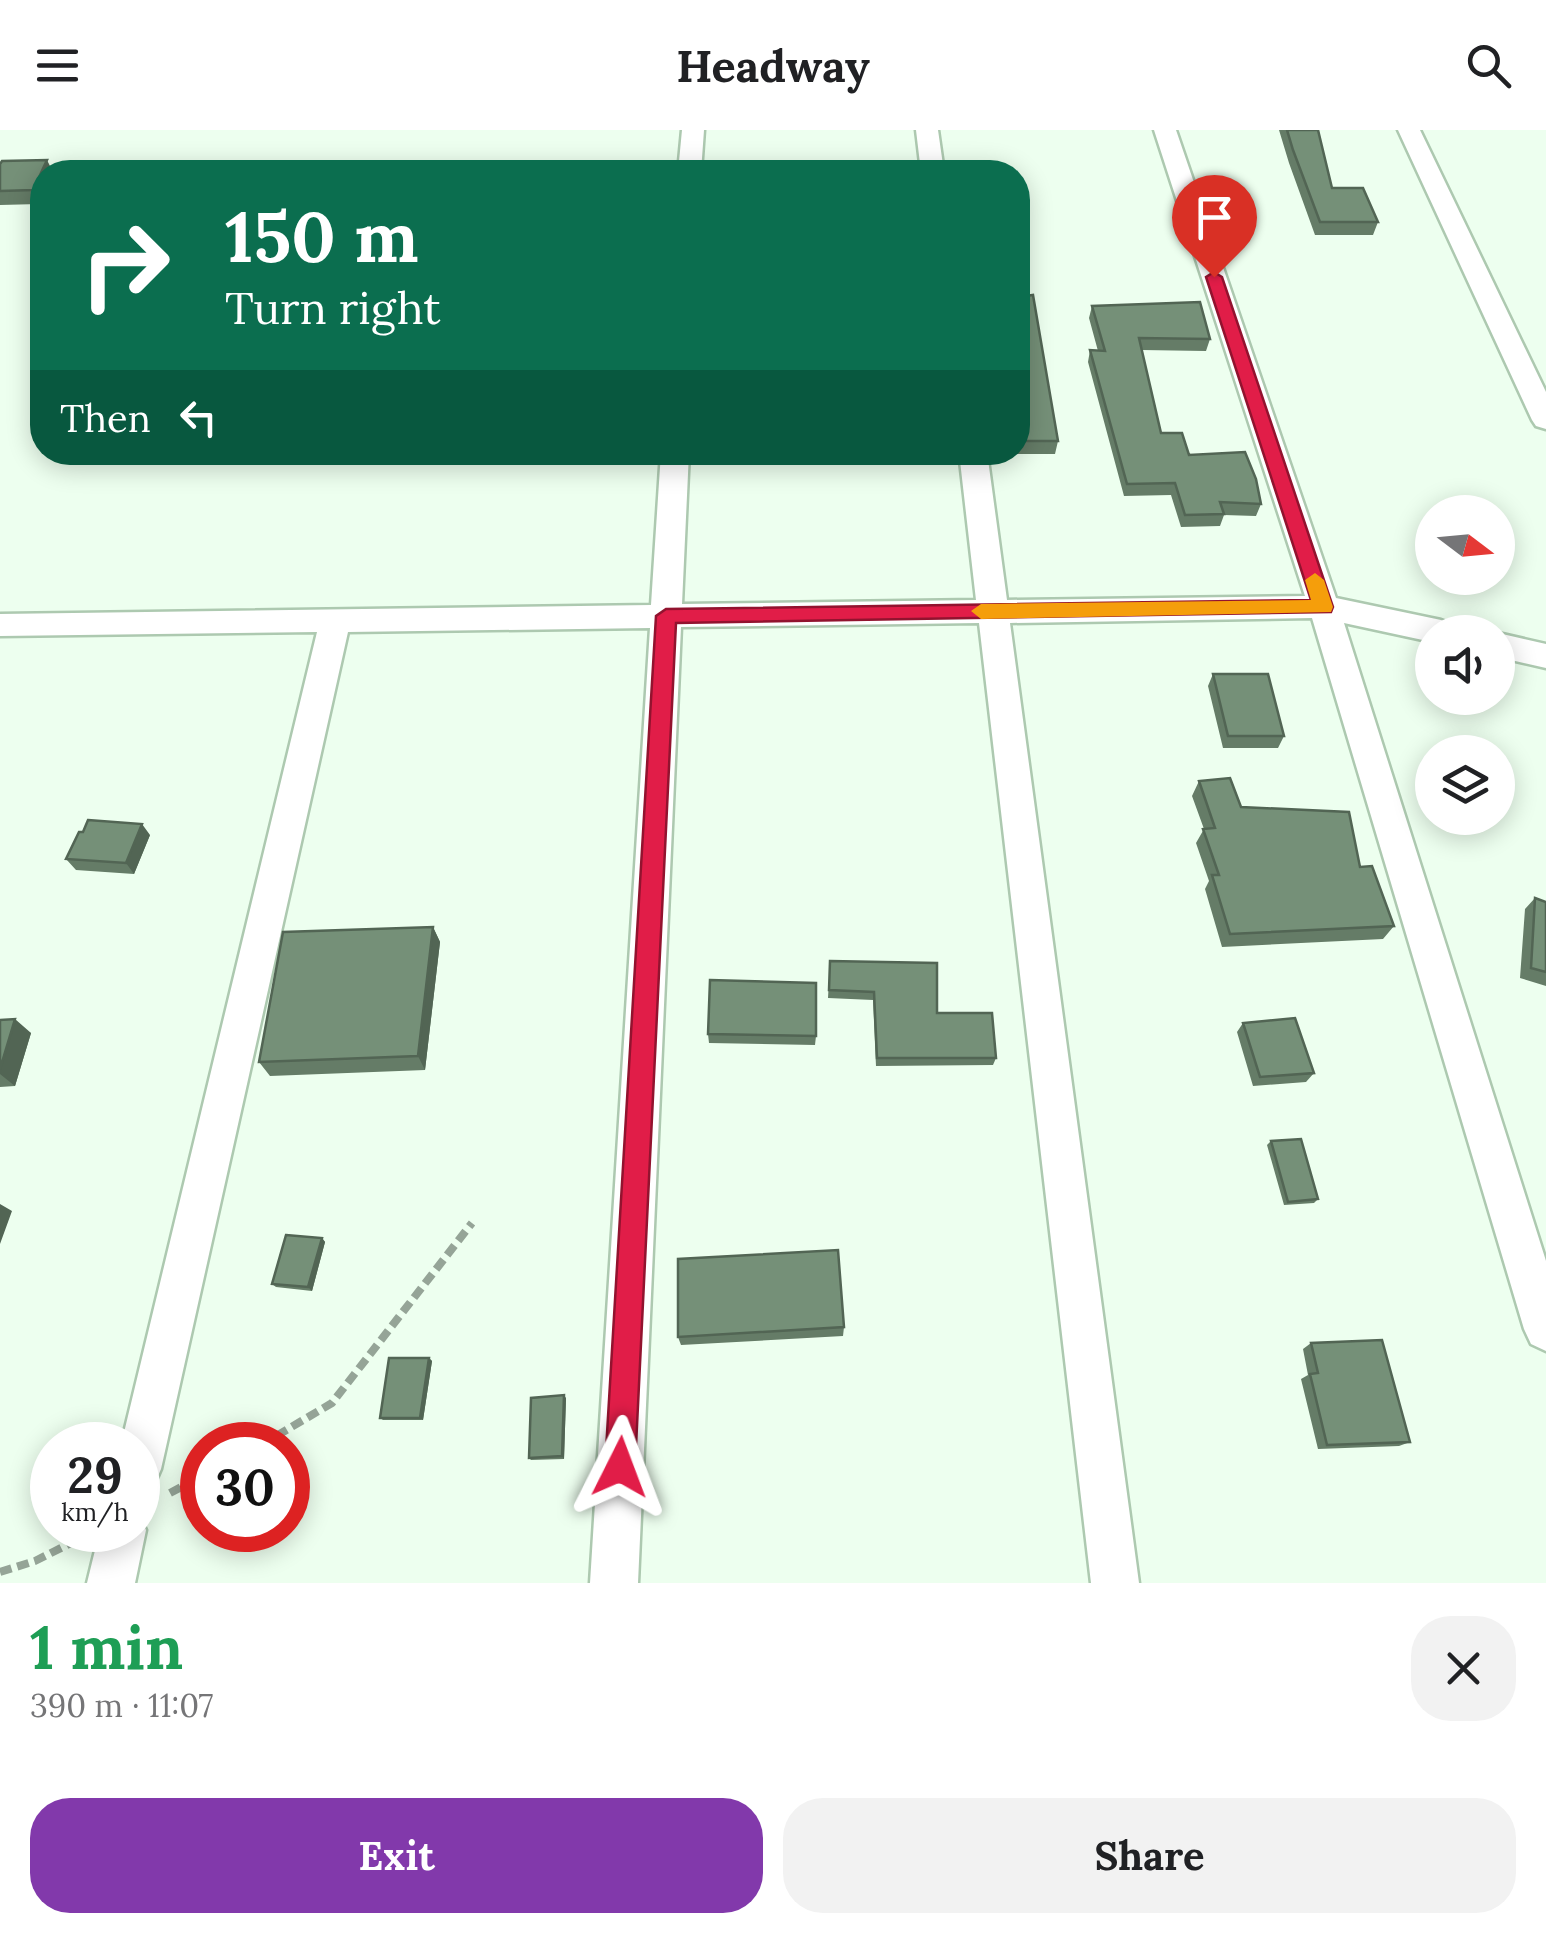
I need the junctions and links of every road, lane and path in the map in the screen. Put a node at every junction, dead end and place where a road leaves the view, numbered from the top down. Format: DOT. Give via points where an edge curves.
graph roads {
  1 [pos="693,130"];
  2 [pos="928,130"];
  3 [pos="1166,130"];
  4 [pos="1409,130"];
  5 [pos="691,160"];
  6 [pos="932,160"];
  7 [pos="1546,420"];
  8 [pos="674,465"];
  9 [pos="975,465"];
  10 [pos="1324,607"];
  11 [pos="996,611"];
  12 [pos="666,616"];
  13 [pos="335,620"];
  14 [pos="0,625"];
  15 [pos="1415,626"];
  16 [pos="1515,649"];
  17 [pos="1546,656"];
  18 [pos="472,1222"];
  19 [pos="1546,1329"];
  20 [pos="149,1422"];
  21 [pos="300,1422"];
  22 [pos="58,1552"];
  23 [pos="105,1552"];
  24 [pos="0,1572"];
  25 [pos="111,1583"];
  26 [pos="614,1583"];
  27 [pos="1115,1583"];
  1 -- 5 [label="street"];
  2 -- 6 [label="street"];
  3 -- 10 [label="street"];
  4 -- 7 [label="street"];
  8 -- 12 [label="street"];
  9 -- 11 [label="street"];
  10 -- 11 [label="street"];
  10 -- 15 [label="street"];
  10 -- 19 [label="street"];
  11 -- 12 [label="street"];
  11 -- 27 [label="street"];
  12 -- 13 [label="street"];
  12 -- 26 [label="street"];
  13 -- 14 [label="street"];
  13 -- 20 [label="street"];
  16 -- 17 [label="street"];
  18 -- 21 [label="path" via="332,1403"];
  22 -- 24 [label="path"];
  23 -- 25 [label="street"];
}
